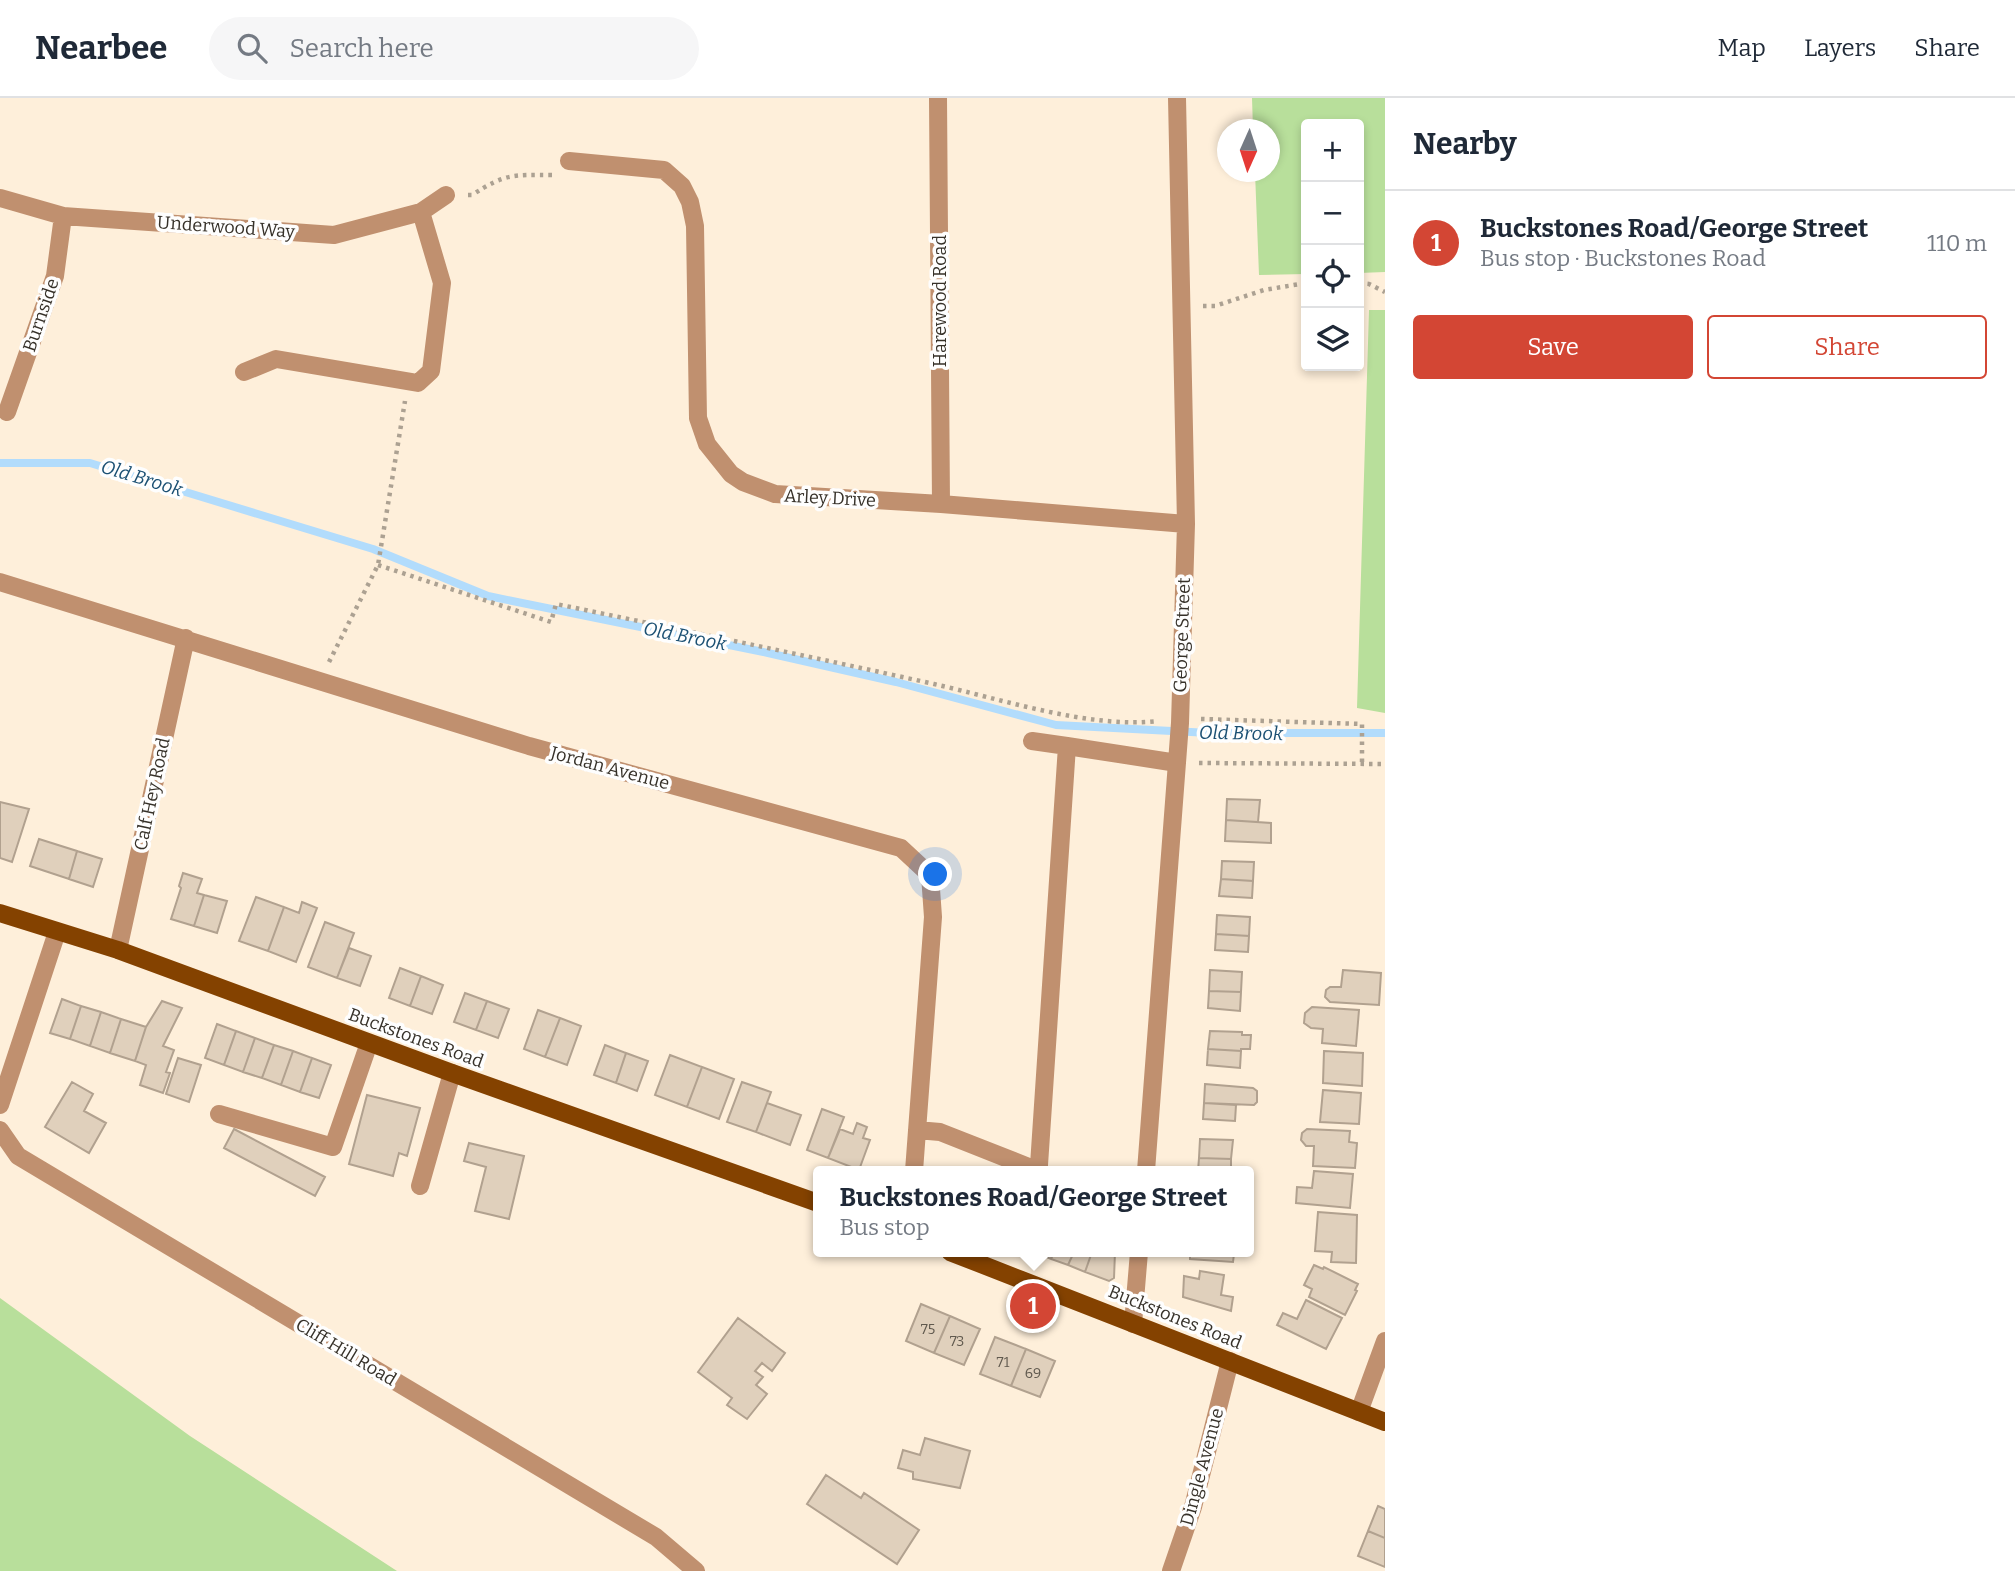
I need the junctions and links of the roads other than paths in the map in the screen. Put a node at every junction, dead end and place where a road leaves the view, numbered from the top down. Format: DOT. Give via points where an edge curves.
graph roads {
  1 [pos="938,98"];
  2 [pos="1177,98"];
  3 [pos="569,162"];
  4 [pos="446,195"];
  5 [pos="0,198"];
  6 [pos="421,212"];
  7 [pos="63,216"];
  8 [pos="244,372"];
  9 [pos="8,412"];
  10 [pos="942,504"];
  11 [pos="1186,524"];
  12 [pos="0,582"];
  13 [pos="186,638"];
  14 [pos="1032,741"];
  15 [pos="1067,746"];
  16 [pos="1177,759"];
  17 [pos="0,913"];
  18 [pos="57,932"];
  19 [pos="118,950"];
  20 [pos="369,1043"];
  21 [pos="452,1073"];
  22 [pos="0,1105"];
  23 [pos="219,1114"];
  24 [pos="0,1130"];
  25 [pos="917,1130"];
  26 [pos="914,1166"];
  27 [pos="1025,1166"];
  28 [pos="1039,1166"];
  29 [pos="1146,1166"];
  30 [pos="420,1186"];
  31 [pos="813,1201"];
  32 [pos="963,1257"];
  33 [pos="1139,1257"];
  34 [pos="1133,1324"];
  35 [pos="1385,1341"];
  36 [pos="1230,1362"];
  37 [pos="1359,1412"];
  38 [pos="1385,1422"];
  39 [pos="696,1571"];
  40 [pos="1171,1571"];
  1 -- 10 [label="street, Harewood Road"];
  2 -- 11 [label="street, George Street"];
  3 -- 10 [label="street, Arley Drive" via="664,170 682,186 695,226 698,418 707,444 731,474 775,494"];
  4 -- 6 [label="street, Underwood Way"];
  5 -- 7 [label="street, Underwood Way"];
  6 -- 7 [label="street, Underwood Way" via="334,235"];
  6 -- 8 [label="street" via="442,283 431,371 418,383 276,359"];
  7 -- 9 [label="street, Burnside" via="55,276"];
  10 -- 11 [label="street, Arley Drive"];
  11 -- 16 [label="street, George Street"];
  12 -- 13 [label="street, Jordan Avenue"];
  13 -- 19 [label="street, Calf Hey Road"];
  13 -- 25 [label="street, Jordan Avenue" via="529,746 901,849 930,875 933,917"];
  14 -- 15 [label="street"];
  15 -- 16 [label="street"];
  15 -- 28 [label="street"];
  16 -- 29 [label="street, George Street"];
  17 -- 18 [label="main road, Buckstones Road"];
  18 -- 19 [label="main road, Buckstones Road"];
  18 -- 22 [label="street"];
  19 -- 20 [label="main road, Buckstones Road"];
  20 -- 21 [label="main road, Buckstones Road"];
  20 -- 23 [label="street" via="333,1147"];
  21 -- 30 [label="street"];
  21 -- 31 [label="main road, Buckstones Road"];
  24 -- 39 [label="street, Cliff Hill Road" via="18,1156 656,1537"];
  25 -- 26 [label="street, Jordan Avenue"];
  25 -- 27 [label="street" via="940,1132"];
  32 -- 34 [label="main road, Buckstones Road"];
  33 -- 34 [label="street"];
  34 -- 36 [label="main road, Buckstones Road"];
  35 -- 37 [label="street"];
  36 -- 37 [label="main road, Buckstones Road"];
  36 -- 40 [label="street, Dingle Avenue" via="1193,1507"];
  37 -- 38 [label="main road, Buckstones Road"];
}
